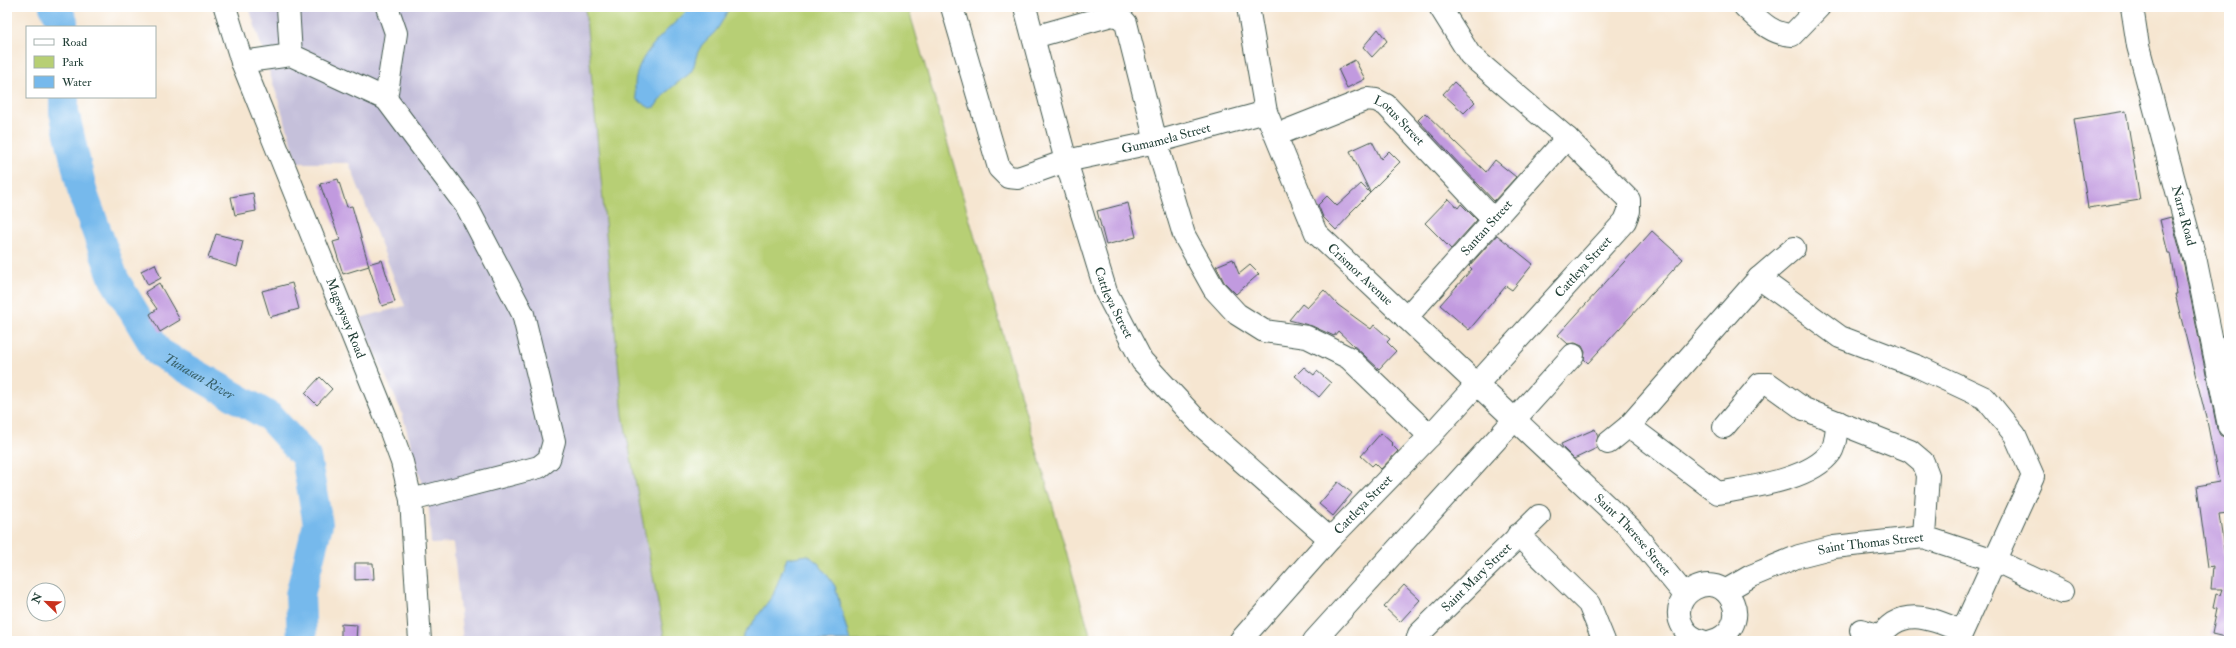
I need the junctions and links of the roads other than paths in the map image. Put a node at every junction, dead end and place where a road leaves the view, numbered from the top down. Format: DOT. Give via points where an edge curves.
graph roads {
  1 [pos="225,7"];
  2 [pos="288,7"];
  3 [pos="387,7"];
  4 [pos="952,7"];
  5 [pos="1025,7"];
  6 [pos="1248,7"];
  7 [pos="1440,7"];
  8 [pos="1745,7"];
  9 [pos="1819,7"];
  10 [pos="2132,7"];
  11 [pos="1034,37"];
  12 [pos="291,55"];
  13 [pos="242,62"];
  14 [pos="386,99"];
  15 [pos="1266,112"];
  16 [pos="1276,135"];
  17 [pos="1567,138"];
  18 [pos="1156,142"];
  19 [pos="1066,161"];
  20 [pos="1494,220"];
  21 [pos="1794,248"];
  22 [pos="1759,278"];
  23 [pos="1406,318"];
  24 [pos="1573,355"];
  25 [pos="1478,384"];
  26 [pos="1515,419"];
  27 [pos="1838,422"];
  28 [pos="1629,426"];
  29 [pos="2229,426"];
  30 [pos="1724,427"];
  31 [pos="1430,436"];
  32 [pos="1608,443"];
  33 [pos="1576,479"];
  34 [pos="411,500"];
  35 [pos="1539,516"];
  36 [pos="1518,535"];
  37 [pos="1924,537"];
  38 [pos="1330,539"];
  39 [pos="1994,560"];
  40 [pos="1725,591"];
  41 [pos="2062,592"];
  42 [pos="1685,595"];
  43 [pos="1873,636"];
  44 [pos="1959,636"];
  45 [pos="1713,640"];
  46 [pos="420,641"];
  47 [pos="1240,641"];
  48 [pos="1314,641"];
  49 [pos="1417,641"];
  50 [pos="1604,641"];
  1 -- 13 [label="street, Magsaysay Road"];
  2 -- 12 [label="street"];
  3 -- 14 [label="street" via="396,32"];
  4 -- 19 [label="street, Gumamela Street" via="999,168 1008,177 1018,178"];
  5 -- 11 [label="street, Cattleya Street"];
  6 -- 15 [label="street, Crismor Avenue"];
  7 -- 17 [label="street, Cattleya Street" via="1470,55"];
  8 -- 9 [label="street" via="1770,30 1792,35"];
  10 -- 29 [label="street, Narra Road" via="2138,46 2196,262"];
  11 -- 18 [label="street" via="1112,15 1120,17 1126,24"];
  11 -- 19 [label="street, Cattleya Street"];
  12 -- 13 [label="street"];
  12 -- 14 [label="street"];
  13 -- 34 [label="street, Magsaysay Road" via="388,421"];
  14 -- 34 [label="street" via="467,207 523,314 554,441 550,459 538,467"];
  15 -- 16 [label="street, Crismor Avenue"];
  15 -- 18 [label="street, Gumamela Street"];
  16 -- 20 [label="street, Lotus Street" via="1367,99 1376,100 1386,105"];
  16 -- 23 [label="street, Crismor Avenue" via="1316,232"];
  17 -- 20 [label="street, Santan Street"];
  17 -- 25 [label="street, Cattleya Street" via="1629,200 1627,216 1620,227"];
  18 -- 19 [label="street, Gumamela Street"];
  18 -- 31 [label="street" via="1184,235 1214,289 1236,314 1264,331 1307,337 1349,358"];
  19 -- 38 [label="street, Cattleya Street" via="1106,292 1142,361 1201,425"];
  20 -- 23 [label="street, Santan Street"];
  21 -- 22 [label="street"];
  22 -- 28 [label="street"];
  22 -- 39 [label="street" via="1840,337 1919,367 1985,398 2015,435 2033,476"];
  23 -- 25 [label="street, Crismor Avenue"];
  24 -- 26 [label="street"];
  25 -- 26 [label="street, Crismor Avenue"];
  25 -- 31 [label="street, Cattleya Street"];
  26 -- 33 [label="street, Crismor Avenue"];
  26 -- 48 [label="street"];
  27 -- 28 [label="street" via="1832,451 1816,466 1775,483 1718,493"];
  27 -- 30 [label="street" via="1804,409 1769,384 1760,384"];
  27 -- 37 [label="street" via="1910,451 1922,462 1928,475"];
  28 -- 32 [label="street"];
  31 -- 38 [label="street, Cattleya Street"];
  33 -- 42 [label="street, Saint Therese Street" via="1630,528"];
  34 -- 46 [label="street, Magsaysay Road"];
  35 -- 36 [label="street, Saint Mary Street"];
  36 -- 49 [label="street, Saint Mary Street" via="1419,634"];
  36 -- 50 [label="street" via="1589,604"];
  37 -- 39 [label="street, Saint Thomas Street"];
  37 -- 40 [label="street, Saint Thomas Street" via="1834,547 1799,556 1751,576"];
  38 -- 47 [label="street"];
  39 -- 41 [label="street, Saint Thomas Street"];
  39 -- 44 [label="street"];
  40 -- 42 [label="street" via="1709,585 1692,589"];
  40 -- 45 [label="street" via="1735,607 1735,616"];
  42 -- 45 [label="street" via="1679,608 1680,621 1687,633"];
  43 -- 44 [label="street" via="1906,617 1935,619"];
}
